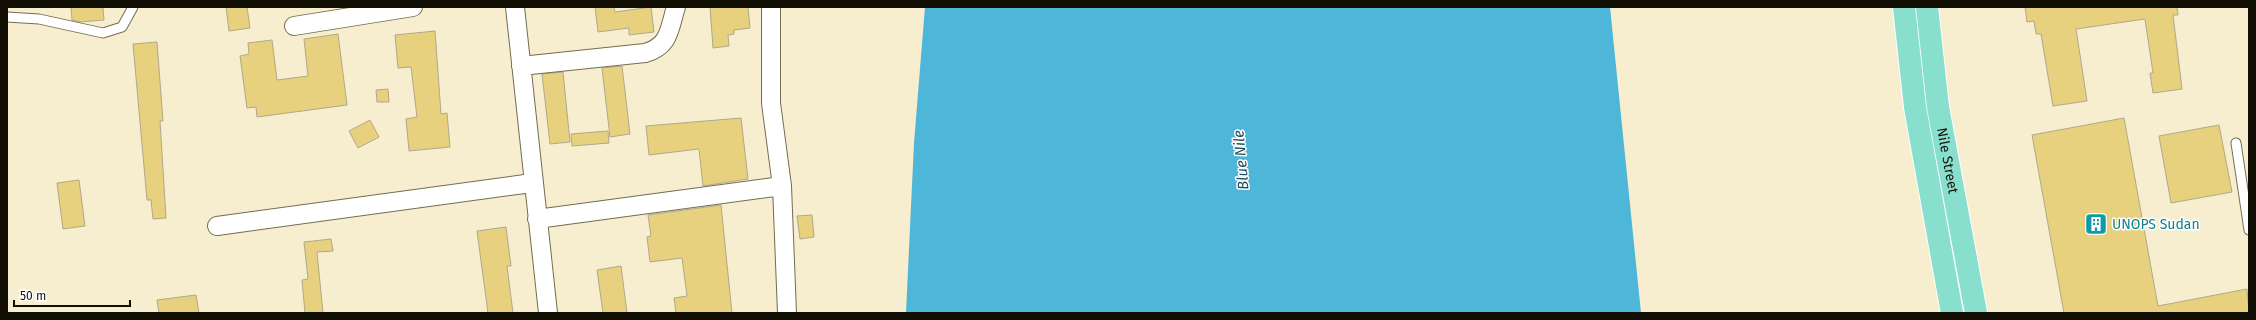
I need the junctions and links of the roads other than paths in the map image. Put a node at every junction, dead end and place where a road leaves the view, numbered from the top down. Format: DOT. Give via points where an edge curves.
graph roads {
  1 [pos="133,7"];
  2 [pos="413,7"];
  3 [pos="515,7"];
  4 [pos="676,7"];
  5 [pos="771,7"];
  6 [pos="1904,7"];
  7 [pos="1927,7"];
  8 [pos="7,17"];
  9 [pos="294,26"];
  10 [pos="520,66"];
  11 [pos="2236,143"];
  12 [pos="532,183"];
  13 [pos="782,186"];
  14 [pos="537,219"];
  15 [pos="217,226"];
  16 [pos="2249,230"];
  17 [pos="548,313"];
  18 [pos="787,313"];
  19 [pos="1952,313"];
  20 [pos="1976,313"];
  1 -- 8 [label="lane" via="122,27 103,33 39,19"];
  2 -- 9 [label="street"];
  3 -- 10 [label="street"];
  4 -- 10 [label="street" via="667,39 656,50"];
  5 -- 13 [label="street" via="771,104"];
  6 -- 19 [label="main road, Nile Street" via="1915,107"];
  7 -- 20 [label="main road, Nile Street" via="1938,107"];
  10 -- 12 [label="street"];
  11 -- 16 [label="lane"];
  12 -- 14 [label="street"];
  12 -- 15 [label="street"];
  13 -- 14 [label="street"];
  13 -- 18 [label="street"];
  14 -- 17 [label="street"];
}
